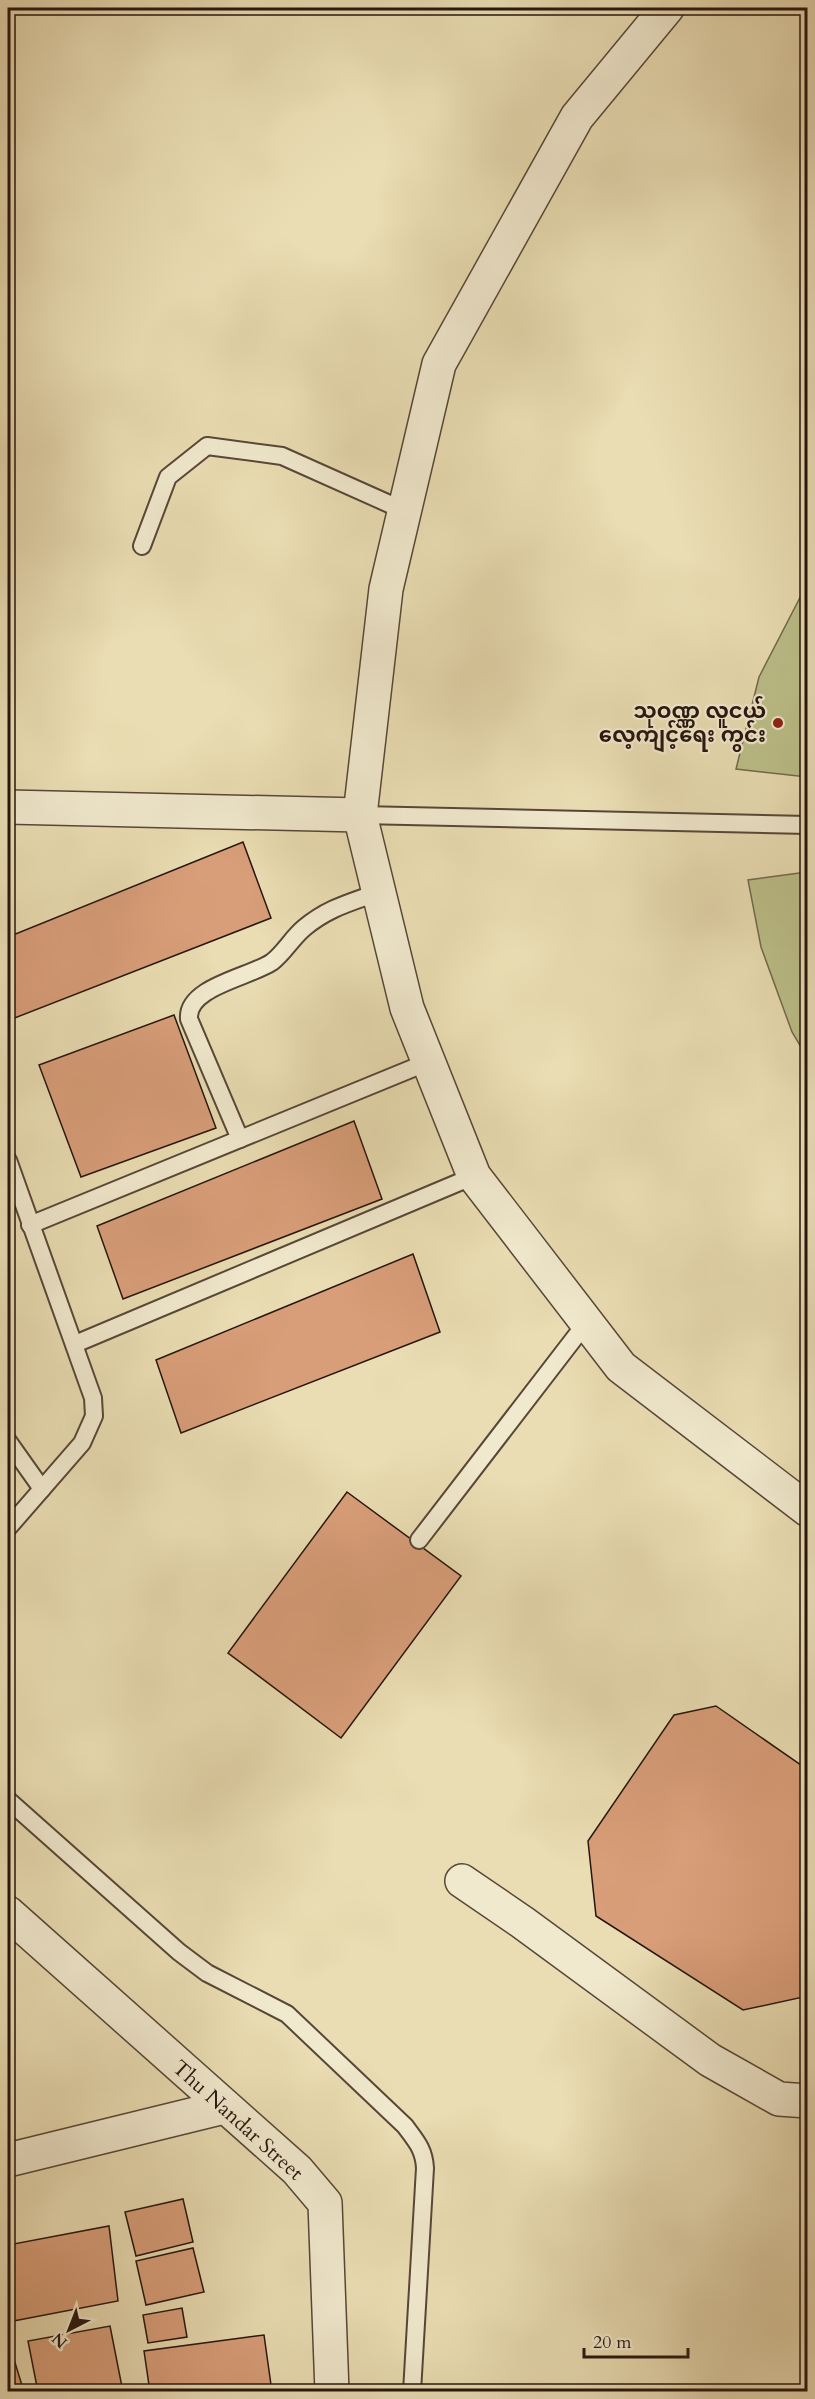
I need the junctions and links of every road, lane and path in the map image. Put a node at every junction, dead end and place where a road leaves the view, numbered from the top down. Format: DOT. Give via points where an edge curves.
graph roads {
  1 [pos="667,8"];
  2 [pos="405,511"];
  3 [pos="142,546"];
  4 [pos="8,807"];
  5 [pos="360,815"];
  6 [pos="807,825"];
  7 [pos="379,892"];
  8 [pos="428,1062"];
  9 [pos="240,1139"];
  10 [pos="8,1160"];
  11 [pos="474,1176"];
  12 [pos="30,1225"];
  13 [pos="586,1323"];
  14 [pos="75,1344"];
  15 [pos="8,1441"];
  16 [pos="42,1490"];
  17 [pos="807,1510"];
  18 [pos="8,1528"];
  19 [pos="419,1540"];
  20 [pos="8,1800"];
  21 [pos="462,1881"];
  22 [pos="8,1913"];
  23 [pos="807,2101"];
  24 [pos="224,2107"];
  25 [pos="8,2160"];
  26 [pos="332,2391"];
  27 [pos="412,2391"];
  1 -- 2 [label="street" via="577,117 439,364"];
  2 -- 3 [label="lane" via="282,456 207,446 168,477"];
  2 -- 5 [label="street" via="386,589"];
  4 -- 5 [label="street"];
  5 -- 6 [label="lane"];
  5 -- 7 [label="street"];
  7 -- 8 [label="street" via="407,1008"];
  7 -- 9 [label="lane" via="326,911 270,963 202,994 191,1004 189,1019"];
  8 -- 9 [label="lane"];
  8 -- 11 [label="street"];
  9 -- 12 [label="lane"];
  10 -- 12 [label="lane"];
  11 -- 13 [label="street"];
  11 -- 14 [label="lane"];
  12 -- 14 [label="lane"];
  13 -- 17 [label="street" via="621,1367"];
  13 -- 19 [label="lane"];
  14 -- 16 [label="lane" via="93,1398 93,1416 82,1443"];
  15 -- 16 [label="lane"];
  16 -- 18 [label="lane"];
  20 -- 27 [label="lane" via="179,1953 207,1973 300,2024 418,2143 424,2153 425,2169"];
  21 -- 23 [label="street" via="710,2060 779,2099"];
  22 -- 24 [label="street, Thu Nandar Street"];
  24 -- 25 [label="street"];
  24 -- 26 [label="street, Thu Nandar Street" via="297,2170 325,2203"];
}
